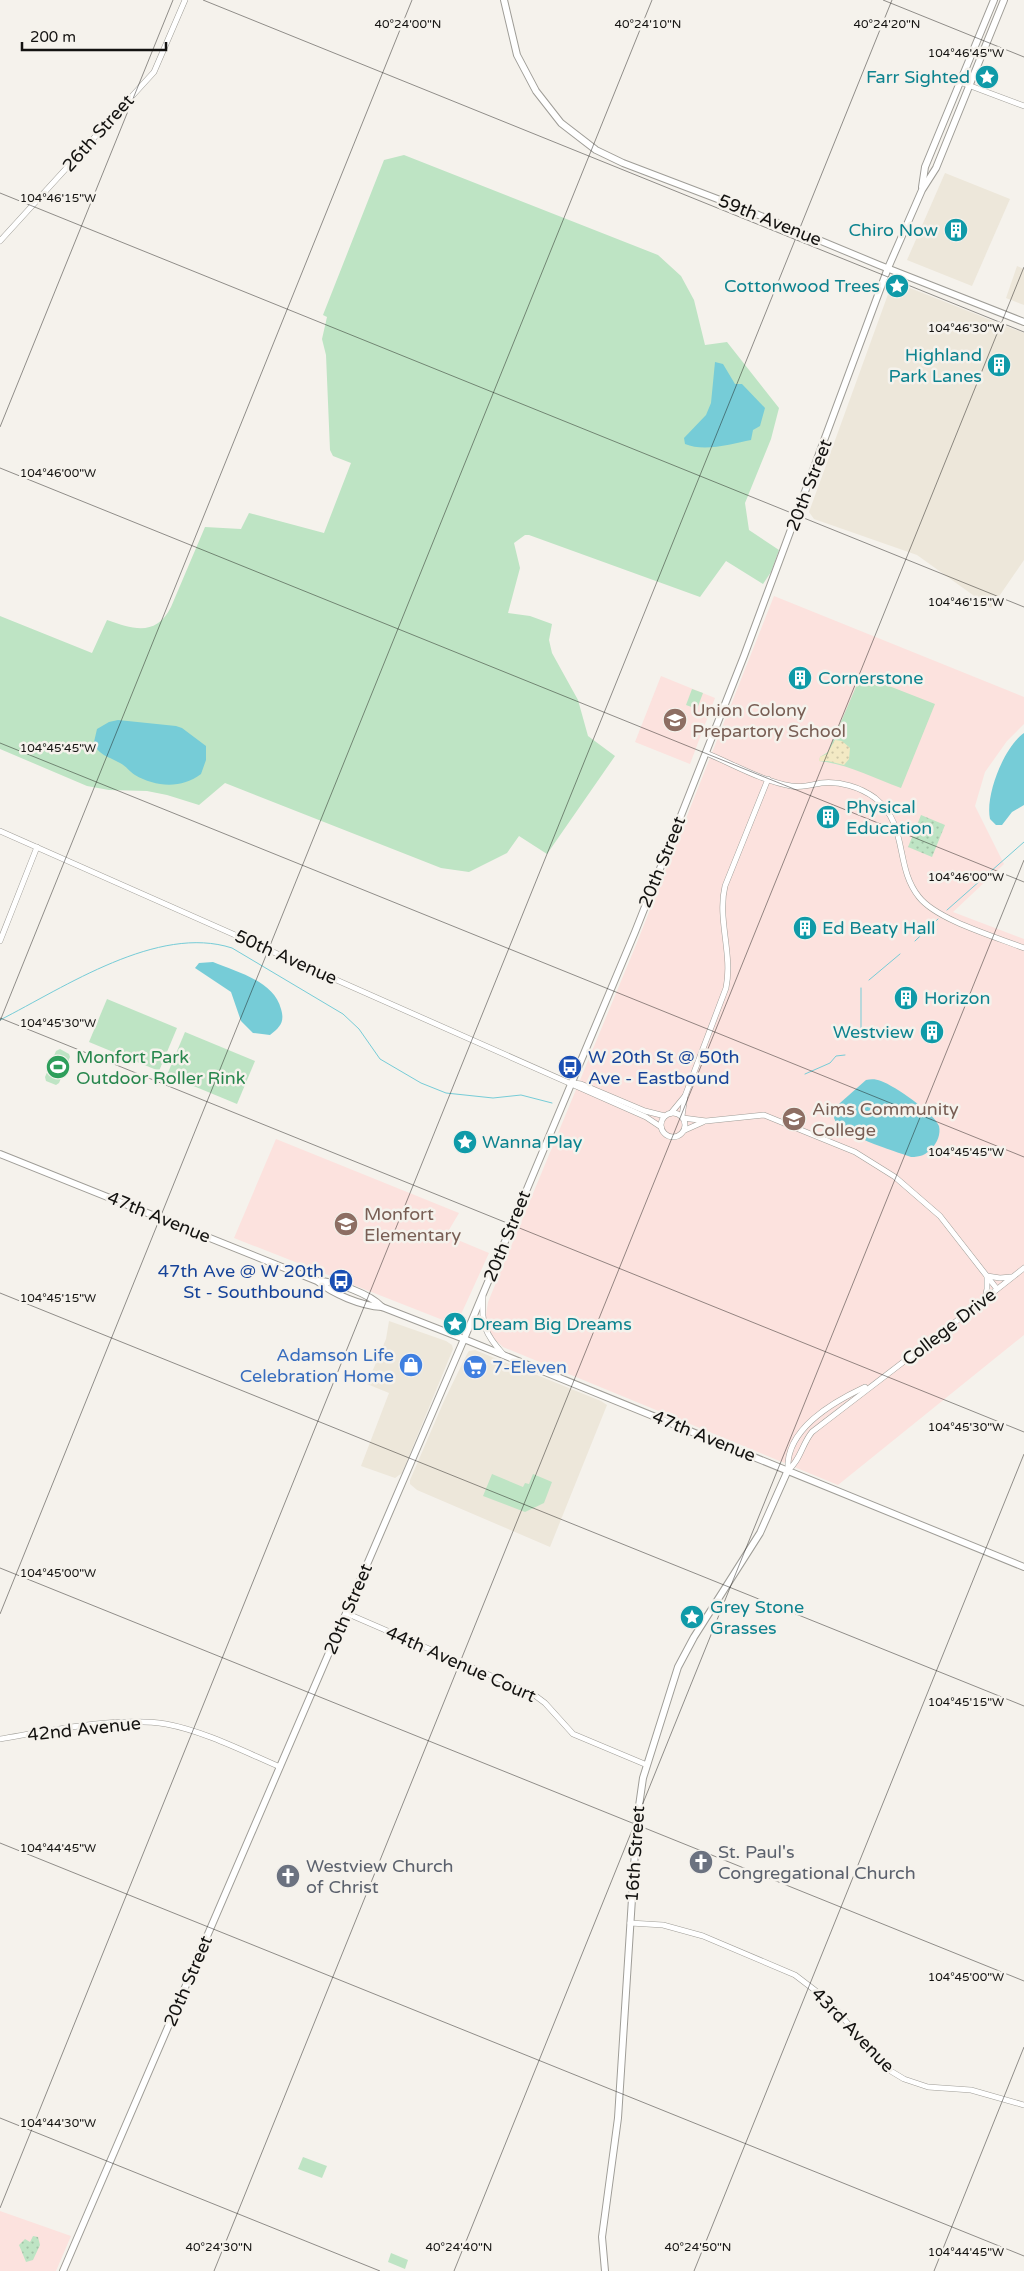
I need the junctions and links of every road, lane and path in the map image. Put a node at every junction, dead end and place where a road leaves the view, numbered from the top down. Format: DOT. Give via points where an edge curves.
graph roads {
  1 [pos="185,0"];
  2 [pos="504,0"];
  3 [pos="994,0"];
  4 [pos="1004,0"];
  5 [pos="960,82"];
  6 [pos="969,86"];
  7 [pos="1024,106"];
  8 [pos="922,190"];
  9 [pos="0,241"];
  10 [pos="888,268"];
  11 [pos="1024,322"];
  12 [pos="706,753"];
  13 [pos="768,779"];
  14 [pos="0,831"];
  15 [pos="37,847"];
  16 [pos="0,941"];
  17 [pos="1024,948"];
  18 [pos="571,1083"];
  19 [pos="685,1096"];
  20 [pos="668,1115"];
  21 [pos="683,1117"];
  22 [pos="706,1121"];
  23 [pos="661,1127"];
  24 [pos="685,1130"];
  25 [pos="0,1154"];
  26 [pos="1024,1268"];
  27 [pos="987,1276"];
  28 [pos="1014,1276"];
  29 [pos="998,1289"];
  30 [pos="483,1295"];
  31 [pos="984,1300"];
  32 [pos="464,1340"];
  33 [pos="505,1357"];
  34 [pos="872,1384"];
  35 [pos="788,1470"];
  36 [pos="1024,1567"];
  37 [pos="346,1613"];
  38 [pos="0,1739"];
  39 [pos="647,1764"];
  40 [pos="280,1767"];
  41 [pos="630,1923"];
  42 [pos="1024,2105"];
  43 [pos="63,2271"];
  44 [pos="605,2271"];
  1 -- 9 [label="street, 26th Street" via="151,76"];
  2 -- 10 [label="main road, 59th Avenue" via="518,54 536,91 572,134 608,156"];
  3 -- 5 [label="main road, 20th Street"];
  4 -- 6 [label="main road, 20th Street"];
  5 -- 6 [label="street"];
  5 -- 8 [label="main road, 20th Street" via="925,167"];
  6 -- 7 [label="street"];
  6 -- 8 [label="main road, 20th Street" via="936,168"];
  8 -- 10 [label="main road, 20th Street"];
  10 -- 11 [label="main road, 59th Avenue"];
  10 -- 12 [label="main road, 20th Street"];
  12 -- 13 [label="street"];
  12 -- 18 [label="main road, 20th Street"];
  13 -- 17 [label="street" via="788,786 842,784 873,797 886,808 893,820 900,837 905,871 920,899 950,919"];
  13 -- 19 [label="street" via="725,886 722,903 728,979"];
  14 -- 15 [label="street, 50th Avenue"];
  15 -- 16 [label="street"];
  15 -- 18 [label="street, 50th Avenue"];
  18 -- 20 [label="street, 50th Avenue" via="581,1084 651,1114"];
  18 -- 23 [label="street, 50th Avenue" via="646,1116"];
  18 -- 30 [label="main road, 20th Street"];
  19 -- 20 [label="street"];
  19 -- 21 [label="street"];
  20 -- 21 [label="street"];
  20 -- 23 [label="street"];
  21 -- 22 [label="street"];
  21 -- 24 [label="street"];
  22 -- 24 [label="street"];
  22 -- 27 [label="street" via="764,1115 856,1152 895,1176 935,1210"];
  23 -- 24 [label="street" via="665,1135 673,1138"];
  25 -- 32 [label="main road, 47th Avenue" via="317,1281 329,1281 375,1299 382,1307"];
  26 -- 28 [label="street, College Drive"];
  27 -- 28 [label="street"];
  27 -- 29 [label="street"];
  27 -- 31 [label="street" via="988,1289"];
  28 -- 29 [label="street, College Drive"];
  29 -- 31 [label="street, College Drive"];
  30 -- 32 [label="main road, 20th Street"];
  30 -- 33 [label="street" via="485,1329"];
  31 -- 34 [label="street, College Drive"];
  32 -- 33 [label="main road, 47th Avenue"];
  32 -- 37 [label="main road, 20th Street"];
  33 -- 35 [label="main road, 47th Avenue"];
  34 -- 35 [label="street, College Drive" via="812,1432 805,1440 795,1465"];
  34 -- 35 [label="street, College Drive" via="846,1396 806,1425 793,1446 787,1461"];
  35 -- 36 [label="main road, 47th Avenue"];
  35 -- 39 [label="main road, 16th Street" via="760,1533 685,1653 671,1686"];
  37 -- 39 [label="street, 44th Avenue Court" via="533,1694 573,1734"];
  37 -- 40 [label="main road, 20th Street"];
  38 -- 40 [label="street, 42nd Avenue" via="61,1729 152,1722 183,1728"];
  39 -- 41 [label="main road, 16th Street" via="638,1803"];
  40 -- 43 [label="main road, 20th Street"];
  41 -- 42 [label="street, 43rd Avenue" via="663,1925 703,1936 795,1975 829,2001 884,2067 904,2079 928,2087 971,2090"];
  41 -- 44 [label="main road, 16th Street" via="618,2118 602,2237"];
}
